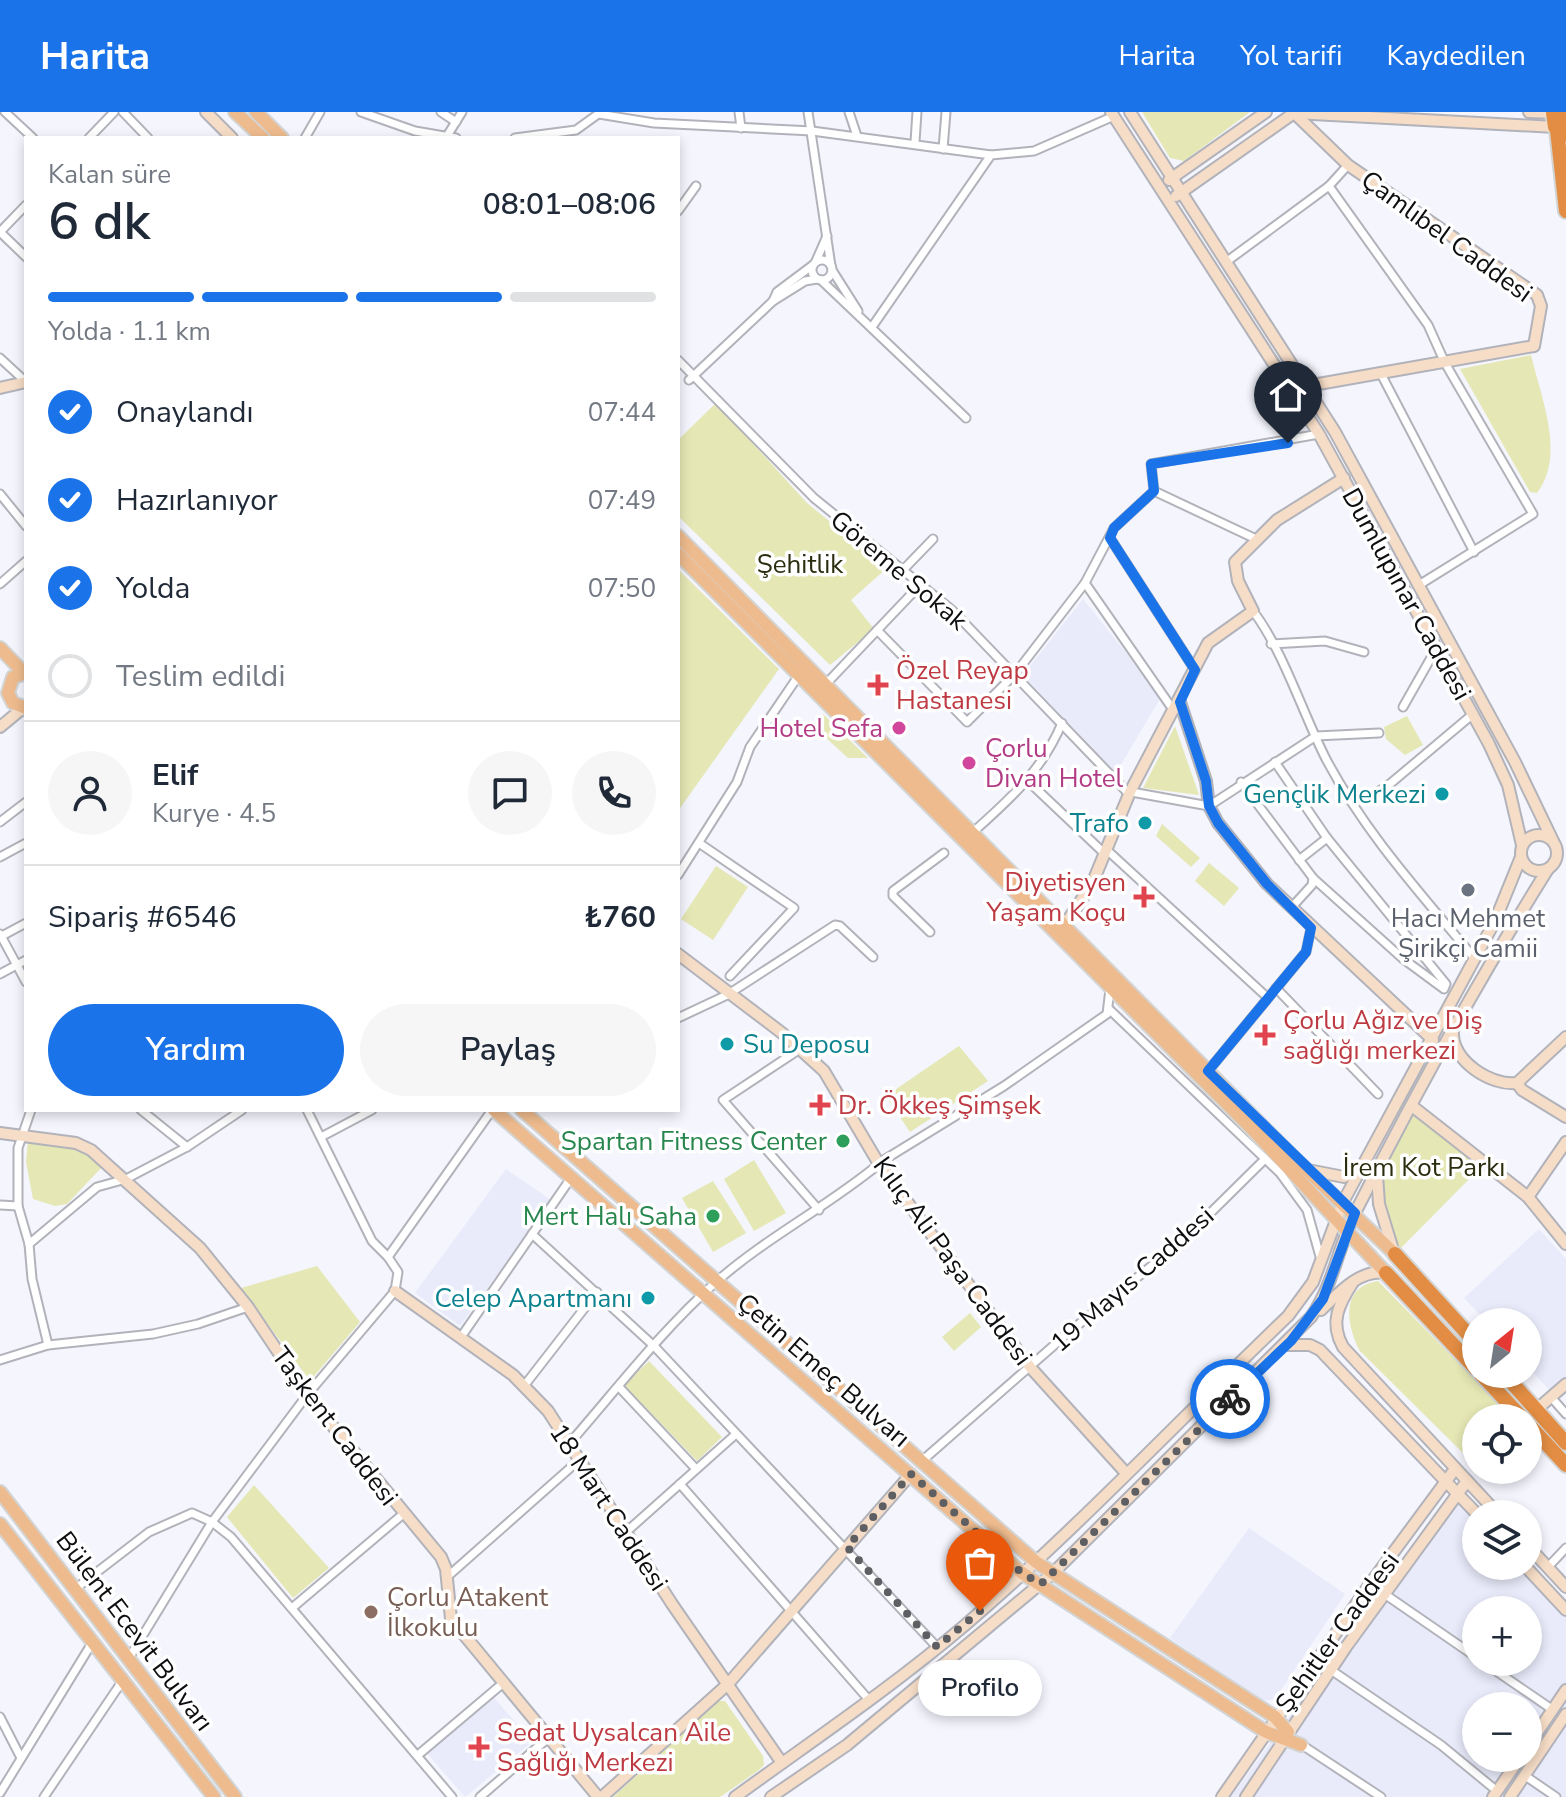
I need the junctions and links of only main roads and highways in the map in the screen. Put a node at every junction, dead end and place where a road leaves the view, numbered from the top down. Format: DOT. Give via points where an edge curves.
graph roads {
  1 [pos="236,112"];
  2 [pos="256,112"];
  3 [pos="1560,128"];
  4 [pos="261,136"];
  5 [pos="280,136"];
  6 [pos="1566,211"];
  7 [pos="680,538"];
  8 [pos="680,556"];
  9 [pos="0,648"];
  10 [pos="24,672"];
  11 [pos="24,673"];
  12 [pos="4,690"];
  13 [pos="24,708"];
  14 [pos="495,1112"];
  15 [pos="524,1112"];
  16 [pos="1395,1254"];
  17 [pos="1386,1273"];
  18 [pos="1462,1328"];
  19 [pos="1462,1354"];
  20 [pos="1498,1388"];
  21 [pos="1517,1404"];
  22 [pos="1542,1424"];
  23 [pos="1542,1439"];
  24 [pos="1566,1443"];
  25 [pos="1566,1465"];
  26 [pos="0,1492"];
  27 [pos="0,1524"];
  28 [pos="1286,1735"];
  29 [pos="1301,1745"];
  30 [pos="214,1797"];
  31 [pos="235,1797"];
  1 -- 4 [label="main road"];
  2 -- 5 [label="main road"];
  3 -- 6 [label="highway"];
  7 -- 16 [label="main road"];
  8 -- 17 [label="main road" via="1252,1129"];
  9 -- 10 [label="main road"];
  11 -- 12 [label="main road" via="13,677"];
  12 -- 13 [label="main road"];
  14 -- 28 [label="main road, Çetin Emeç Bulvarı" via="1022,1573 1266,1732"];
  15 -- 28 [label="main road, Çetin Emeç Bulvarı" via="1036,1562 1275,1717"];
  16 -- 18 [label="highway"];
  17 -- 19 [label="highway"];
  20 -- 21 [label="highway"];
  22 -- 24 [label="highway"];
  23 -- 25 [label="highway"];
  26 -- 31 [label="main road, Bülent Ecevit Bulvarı"];
  27 -- 30 [label="main road, Bülent Ecevit Bulvarı"];
  28 -- 29 [label="main road, Çetin Emeç Bulvarı"];
}
